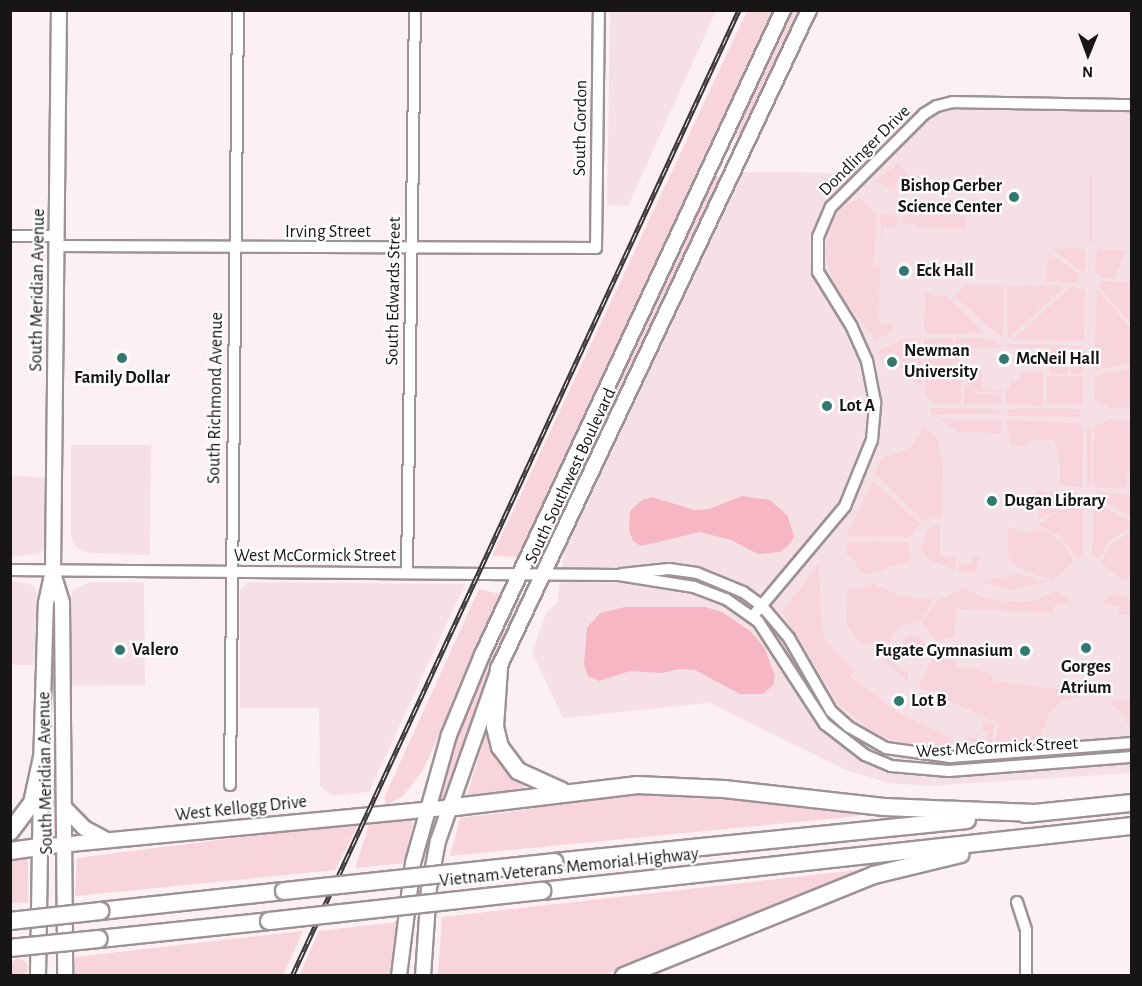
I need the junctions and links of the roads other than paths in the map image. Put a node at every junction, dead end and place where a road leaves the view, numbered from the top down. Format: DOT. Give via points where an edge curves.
graph roads {
  1 [pos="59,10"];
  2 [pos="238,10"];
  3 [pos="415,10"];
  4 [pos="598,10"];
  5 [pos="783,10"];
  6 [pos="809,10"];
  7 [pos="1131,105"];
  8 [pos="10,236"];
  9 [pos="56,241"];
  10 [pos="596,245"];
  11 [pos="235,248"];
  12 [pos="412,249"];
  13 [pos="10,570"];
  14 [pos="52,571"];
  15 [pos="232,572"];
  16 [pos="407,573"];
  17 [pos="521,573"];
  18 [pos="546,574"];
  19 [pos="619,575"];
  20 [pos="762,606"];
  21 [pos="752,617"];
  22 [pos="499,668"];
  23 [pos="1131,743"];
  24 [pos="42,757"];
  25 [pos="1131,758"];
  26 [pos="230,785"];
  27 [pos="566,792"];
  28 [pos="1131,803"];
  29 [pos="64,807"];
  30 [pos="447,808"];
  31 [pos="425,810"];
  32 [pos="1035,813"];
  33 [pos="1131,826"];
  34 [pos="10,832"];
  35 [pos="1065,833"];
  36 [pos="108,840"];
  37 [pos="65,844"];
  38 [pos="39,847"];
  39 [pos="10,851"];
  40 [pos="1017,902"];
  41 [pos="10,921"];
  42 [pos="10,948"];
  43 [pos="39,975"];
  44 [pos="65,975"];
  45 [pos="399,975"];
  46 [pos="423,975"];
  47 [pos="624,975"];
  48 [pos="1026,975"];
  1 -- 9 [label="main road, South Meridian Avenue"];
  2 -- 11 [label="street, South Richmond Avenue"];
  3 -- 12 [label="street, South Edwards Street"];
  4 -- 10 [label="street, South Gordon"];
  5 -- 17 [label="main road, South Southwest Boulevard"];
  6 -- 18 [label="main road, South Southwest Boulevard"];
  7 -- 20 [label="street, Dondlinger Drive" via="952,102 938,106 924,114 831,207 818,237 818,272 852,327 867,361 875,402 872,440 845,506"];
  8 -- 9 [label="street, Irving Street"];
  9 -- 11 [label="street, Irving Street"];
  9 -- 14 [label="main road, South Meridian Avenue"];
  10 -- 12 [label="street, Irving Street"];
  11 -- 12 [label="street, Irving Street"];
  11 -- 15 [label="street, South Richmond Avenue"];
  12 -- 16 [label="street, South Edwards Street"];
  13 -- 14 [label="street, West McCormick Street"];
  14 -- 15 [label="street, West McCormick Street"];
  14 -- 24 [label="main road, South Meridian Avenue" via="46,603"];
  14 -- 29 [label="main road, South Meridian Avenue" via="62,603"];
  15 -- 16 [label="street, West McCormick Street"];
  15 -- 26 [label="street, South Richmond Avenue"];
  16 -- 17 [label="street, West McCormick Street"];
  17 -- 18 [label="street, West McCormick Street"];
  17 -- 31 [label="main road, South Southwest Boulevard" via="466,694"];
  18 -- 19 [label="street, West McCormick Street"];
  18 -- 22 [label="main road, South Southwest Boulevard"];
  19 -- 20 [label="street, West McCormick Street" via="651,568 697,573 743,592"];
  19 -- 21 [label="street, West McCormick Street" via="694,587 726,600"];
  20 -- 21 [label="street, Dondlinger Drive"];
  20 -- 23 [label="street, West McCormick Street" via="789,638 831,711 849,727 886,748 950,757"];
  21 -- 25 [label="street, West McCormick Street" via="777,648 808,704 825,724 865,755 891,765 949,771"];
  22 -- 27 [label="highway" via="495,727 500,747 518,771"];
  22 -- 30 [label="main road, South Southwest Boulevard"];
  24 -- 34 [label="highway" via="32,803"];
  24 -- 38 [label="main road, South Meridian Avenue"];
  27 -- 30 [label="highway"];
  27 -- 32 [label="highway" via="638,785 687,786 884,807"];
  28 -- 32 [label="highway, Vietnam Veterans Memorial Highway"];
  29 -- 36 [label="main road" via="84,828"];
  29 -- 37 [label="main road, South Meridian Avenue"];
  30 -- 31 [label="main road, West Kellogg Drive"];
  30 -- 46 [label="main road, South Southwest Boulevard" via="429,888"];
  31 -- 36 [label="main road, West Kellogg Drive"];
  31 -- 45 [label="main road, South Southwest Boulevard" via="413,863"];
  32 -- 41 [label="highway, Vietnam Veterans Memorial Highway, bridge"];
  33 -- 35 [label="highway, Vietnam Veterans Memorial Highway"];
  35 -- 42 [label="highway, Vietnam Veterans Memorial Highway, bridge"];
  35 -- 47 [label="highway" via="874,875"];
  36 -- 37 [label="main road, West Kellogg Drive"];
  37 -- 38 [label="main road, West Kellogg Drive"];
  37 -- 44 [label="main road, South Meridian Avenue"];
  38 -- 39 [label="highway"];
  38 -- 43 [label="main road, South Meridian Avenue"];
  40 -- 48 [label="street" via="1026,930"];
}
